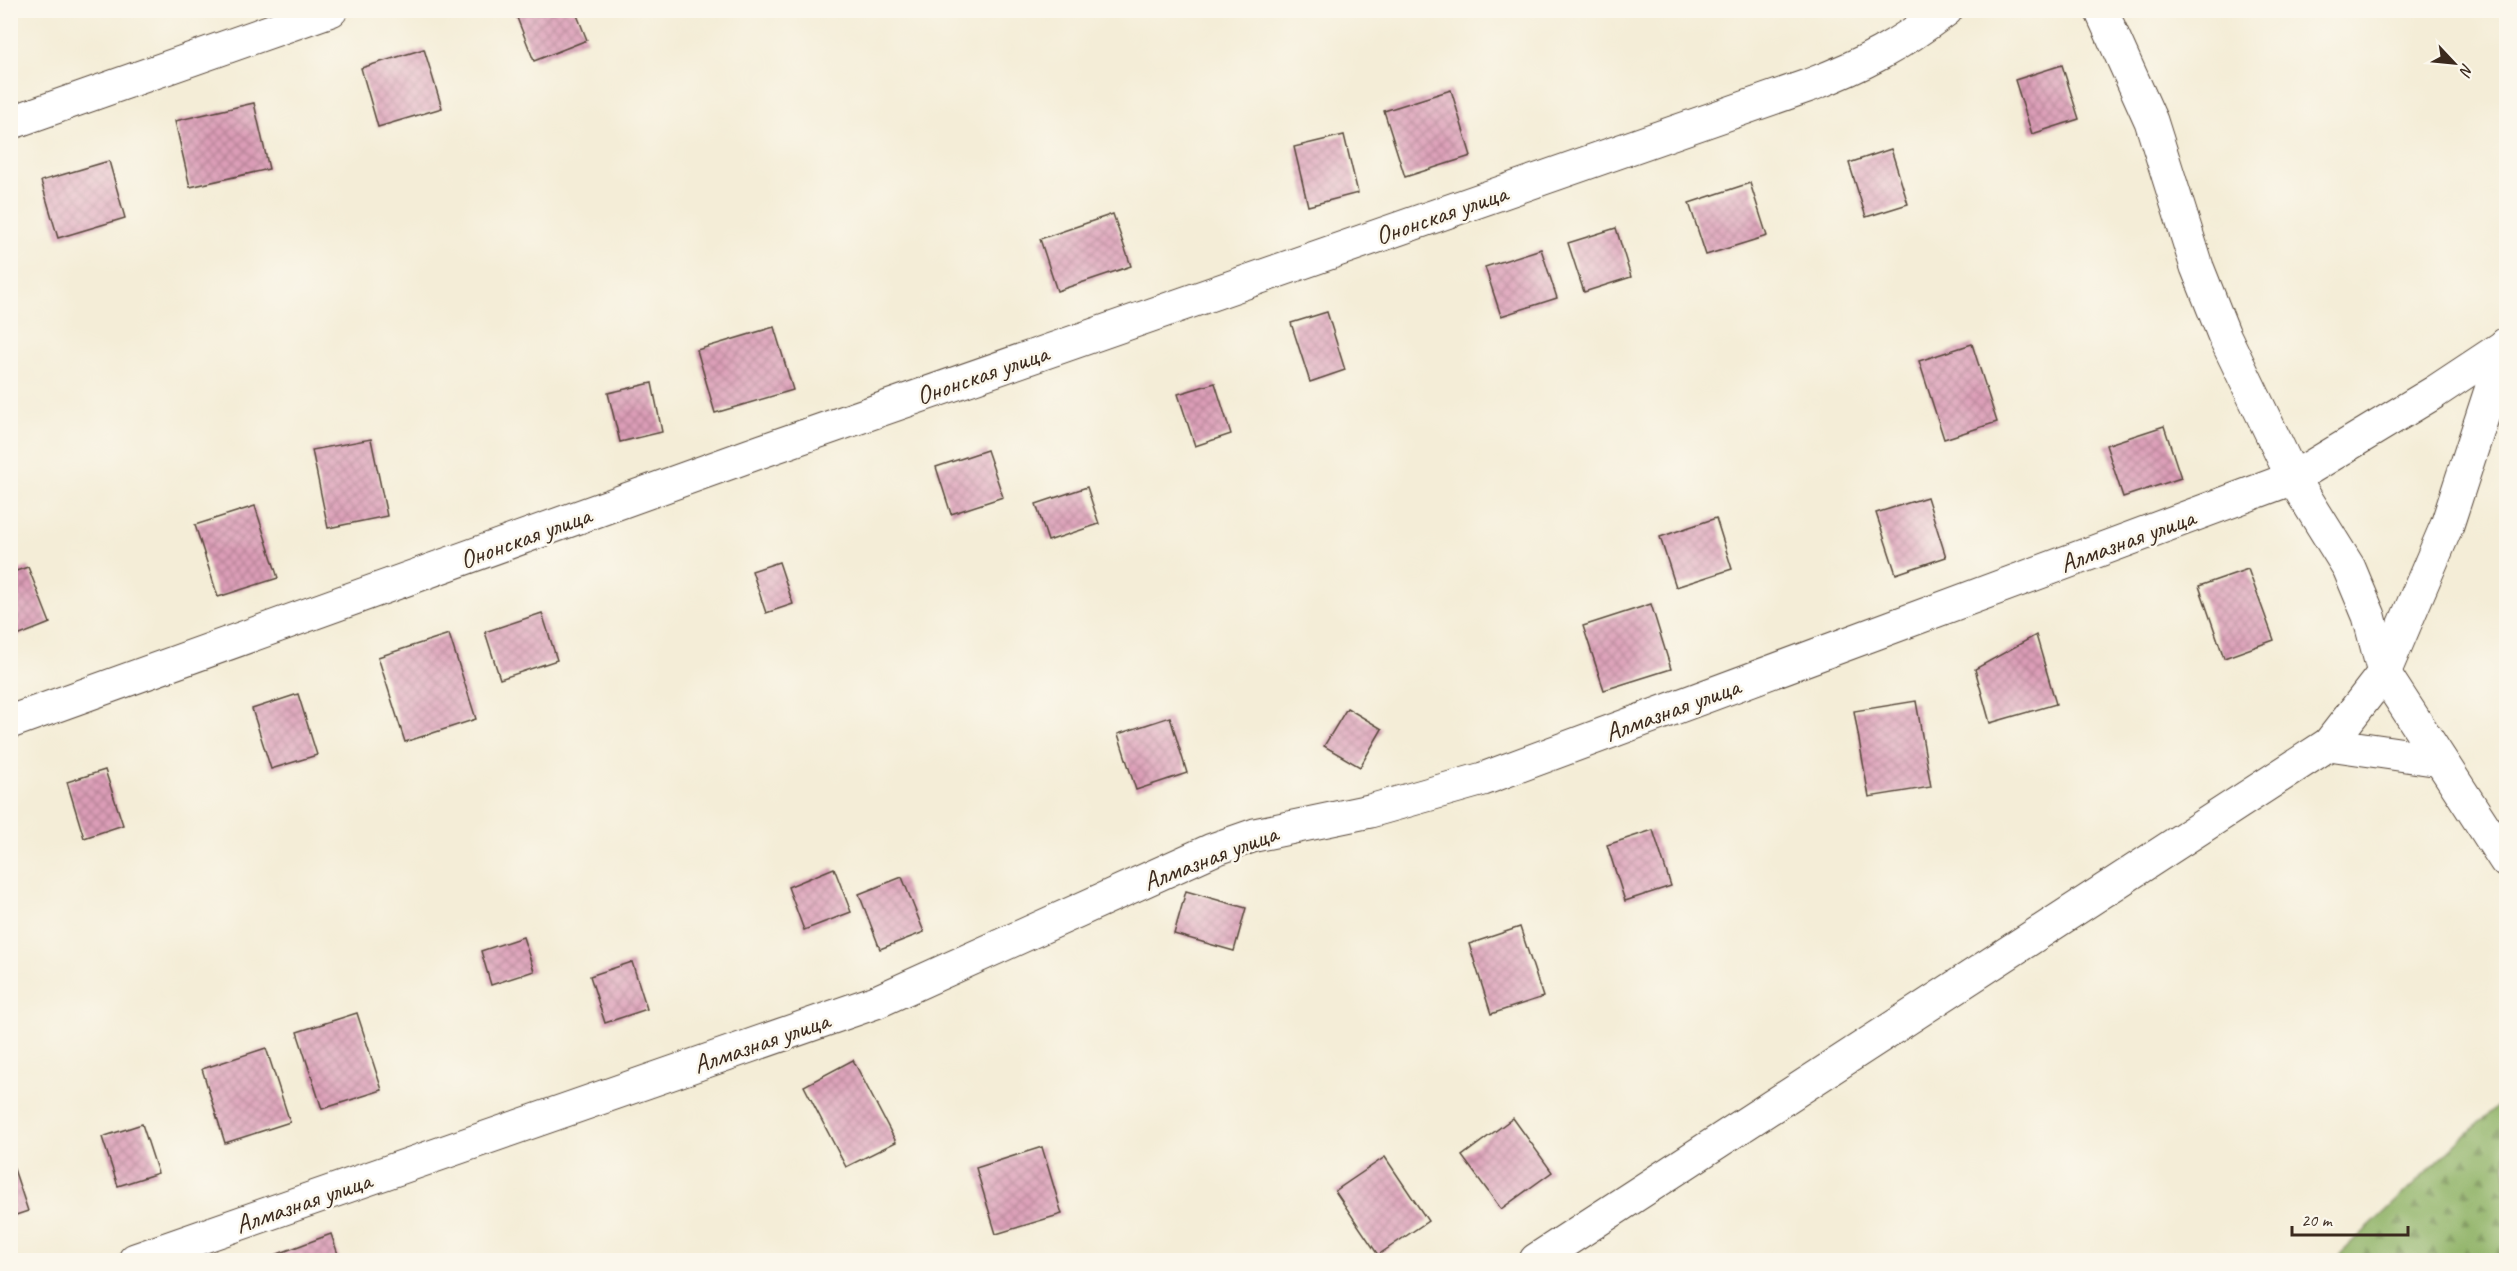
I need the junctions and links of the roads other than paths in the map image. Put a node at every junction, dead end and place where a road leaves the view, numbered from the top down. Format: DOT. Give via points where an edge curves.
graph roads {
  1 [pos="331,10"];
  2 [pos="1946,10"];
  3 [pos="2101,10"];
  4 [pos="10,123"];
  5 [pos="2506,345"];
  6 [pos="2294,478"];
  7 [pos="2384,673"];
  8 [pos="10,722"];
  9 [pos="2329,744"];
  10 [pos="2440,760"];
  11 [pos="2506,861"];
  12 [pos="1547,1257"];
  13 [pos="135,1260"];
  1 -- 4 [label="street"];
  2 -- 8 [label="street, Ононская улица" via="1902,43 1810,85 762,451"];
  3 -- 6 [label="street" via="2151,121 2197,267 2224,335"];
  5 -- 6 [label="street, Алмазная улица"];
  5 -- 7 [label="street" via="2447,525"];
  6 -- 7 [label="street" via="2349,568 2369,616"];
  6 -- 13 [label="street, Алмазная улица" via="1483,779 1370,811 1255,835 1212,850 876,1002"];
  7 -- 9 [label="street"];
  7 -- 10 [label="street"];
  9 -- 10 [label="street"];
  9 -- 12 [label="street"];
  10 -- 11 [label="street"];
}
